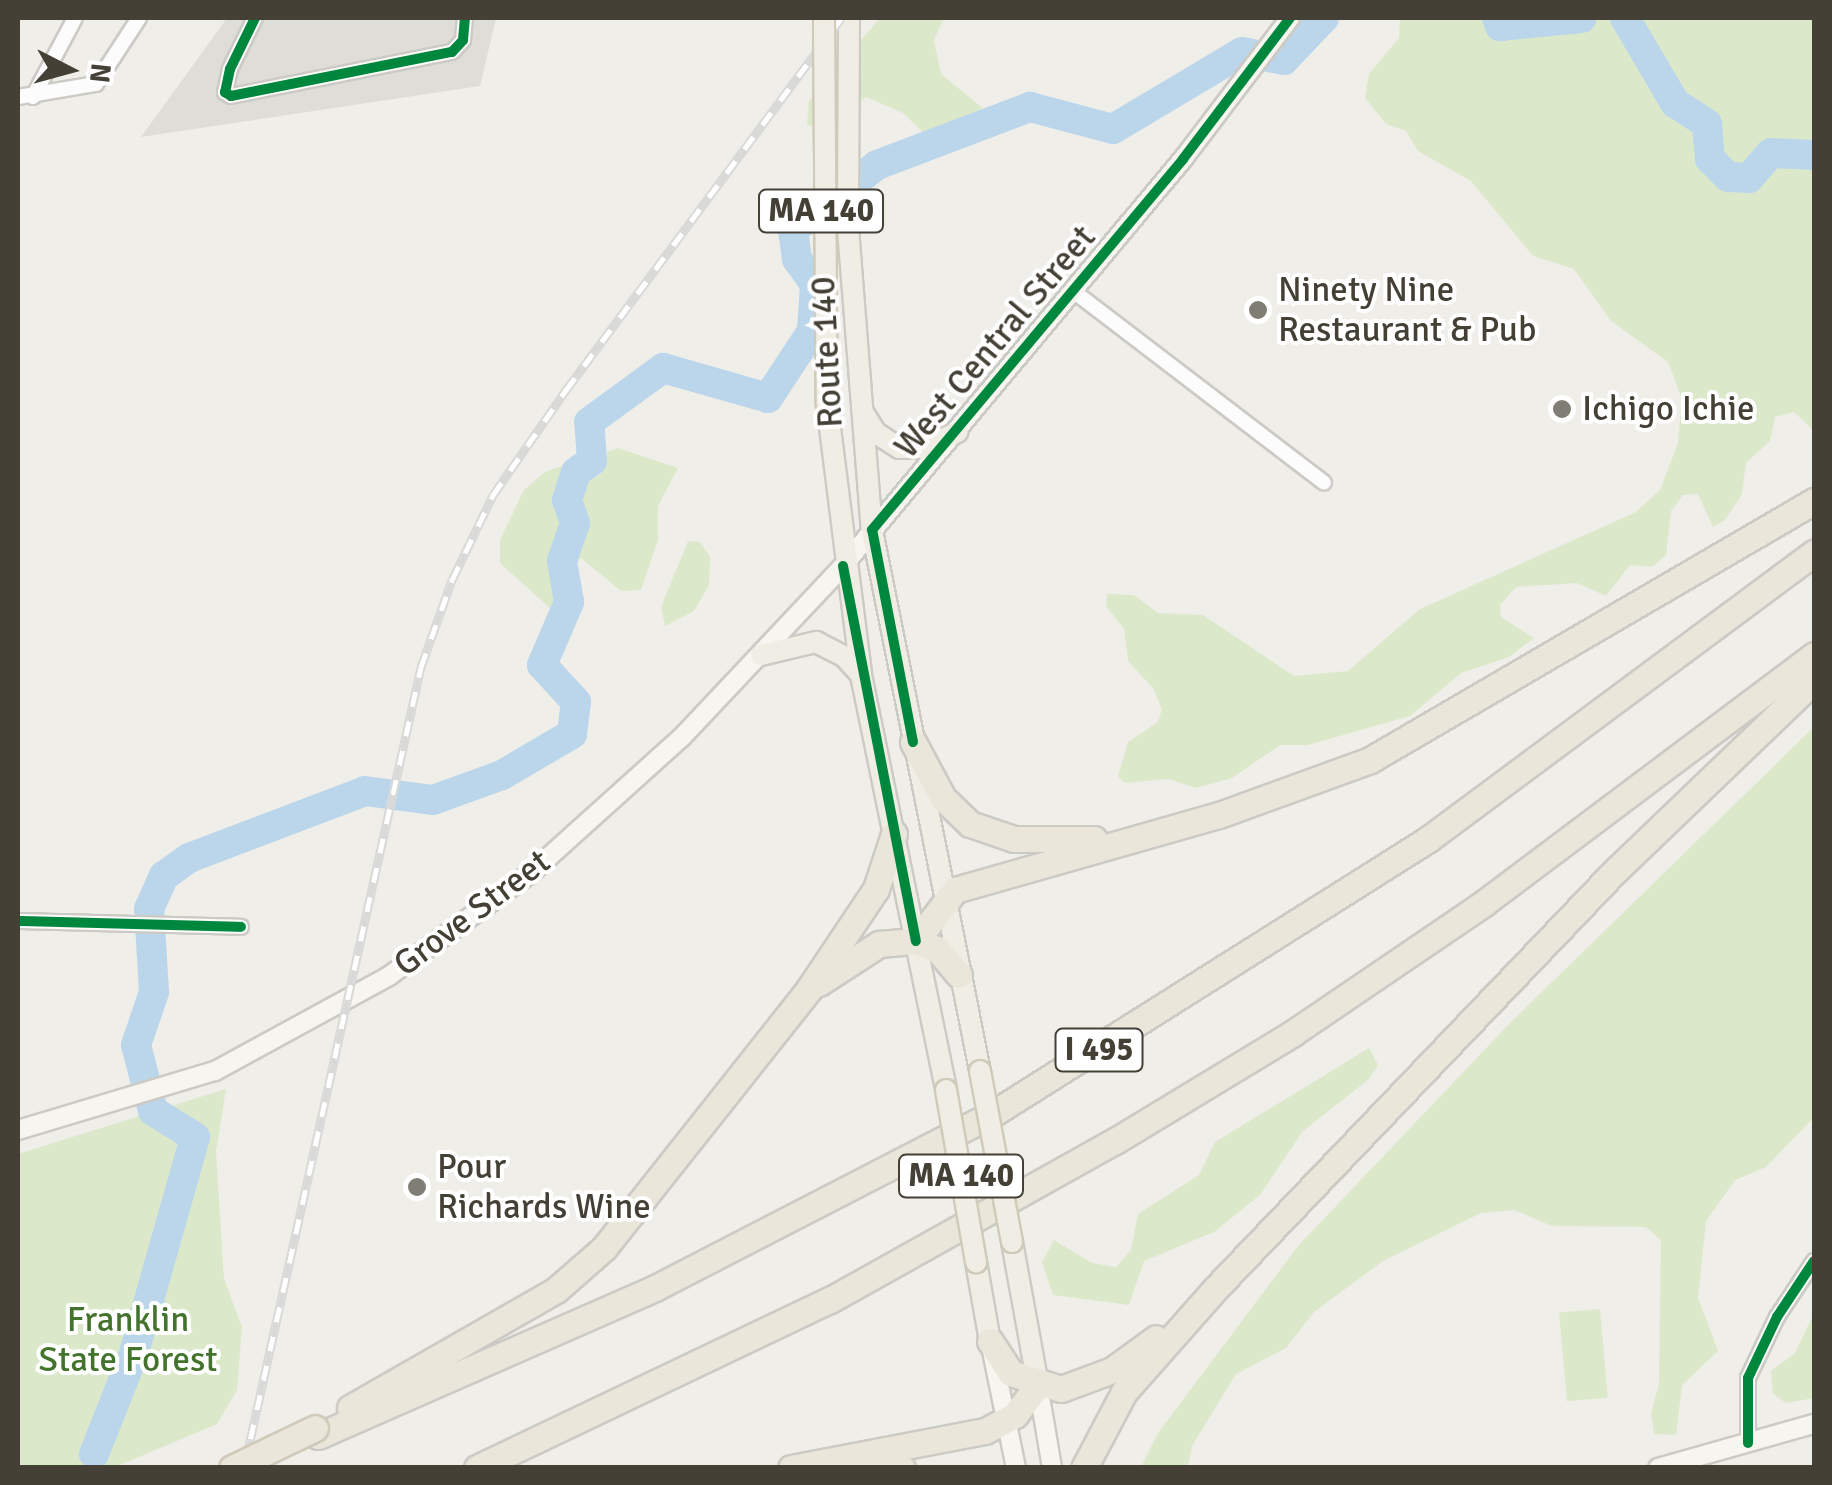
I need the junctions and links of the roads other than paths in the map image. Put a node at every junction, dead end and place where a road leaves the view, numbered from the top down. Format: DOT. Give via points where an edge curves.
graph roads {
  1 [pos="75,18"];
  2 [pos="140,18"];
  3 [pos="255,18"];
  4 [pos="465,18"];
  5 [pos="824,18"];
  6 [pos="848,18"];
  7 [pos="1290,18"];
  8 [pos="25,97"];
  9 [pos="1072,290"];
  10 [pos="860,408"];
  11 [pos="958,432"];
  12 [pos="1324,483"];
  13 [pos="1814,501"];
  14 [pos="872,530"];
  15 [pos="1814,553"];
  16 [pos="843,566"];
  17 [pos="760,655"];
  18 [pos="1814,655"];
  19 [pos="862,675"];
  20 [pos="1814,680"];
  21 [pos="913,742"];
  22 [pos="894,834"];
  23 [pos="1144,836"];
  24 [pos="946,899"];
  25 [pos="18,921"];
  26 [pos="241,927"];
  27 [pos="916,941"];
  28 [pos="959,975"];
  29 [pos="809,989"];
  30 [pos="18,1130"];
  31 [pos="1814,1262"];
  32 [pos="1214,1289"];
  33 [pos="990,1341"];
  34 [pos="1038,1385"];
  35 [pos="1006,1421"];
  36 [pos="1814,1424"];
  37 [pos="317,1432"];
  38 [pos="1748,1443"];
  39 [pos="793,1467"];
  40 [pos="234,1468"];
  41 [pos="477,1468"];
  42 [pos="902,1468"];
  43 [pos="1016,1468"];
  44 [pos="1052,1468"];
  45 [pos="1084,1468"];
  46 [pos="1658,1468"];
  1 -- 8 [label="street"];
  2 -- 8 [label="street" via="96,84"];
  3 -- 4 [label="street" via="230,69 225,92 232,96 452,52 463,40"];
  5 -- 16 [label="main road, Route 140 / MA 140, bridge" via="827,404"];
  6 -- 10 [label="main road, Route 140 / MA 140" via="848,228"];
  7 -- 9 [label="main road, West Central Street"];
  9 -- 11 [label="main road, West Central Street"];
  9 -- 12 [label="street"];
  10 -- 11 [label="main road" via="876,433 899,448 924,448"];
  10 -- 14 [label="main road, Route 140 / MA 140"];
  11 -- 14 [label="main road, West Central Street"];
  13 -- 23 [label="highway" via="1404,744 1277,795"];
  14 -- 16 [label="main road, West Central Street"];
  14 -- 21 [label="main road, MA 140"];
  15 -- 37 [label="highway, I 495" via="1427,840 994,1112 656,1288"];
  16 -- 17 [label="main road, Grove Street"];
  16 -- 19 [label="main road, MA 140"];
  17 -- 19 [label="main road" via="816,642"];
  17 -- 30 [label="main road, Grove Street" via="639,776 459,928 347,1001 177,1086"];
  18 -- 41 [label="highway, I 495" via="1484,902 1293,1033 830,1300"];
  19 -- 22 [label="main road, MA 140"];
  20 -- 32 [label="highway" via="1616,870"];
  21 -- 23 [label="highway" via="943,798 986,832 1045,842"];
  21 -- 24 [label="main road, MA 140"];
  22 -- 27 [label="main road, MA 140"];
  22 -- 29 [label="highway" via="876,889"];
  23 -- 24 [label="highway" via="972,883"];
  24 -- 27 [label="highway"];
  24 -- 28 [label="main road, MA 140"];
  25 -- 26 [label="street"];
  27 -- 28 [label="highway" via="937,949"];
  27 -- 29 [label="highway" via="879,944"];
  27 -- 33 [label="main road, MA 140, bridge"];
  28 -- 34 [label="main road, MA 140, bridge"];
  29 -- 37 [label="highway" via="587,1265"];
  31 -- 38 [label="street" via="1776,1317 1748,1378"];
  32 -- 34 [label="highway" via="1112,1370 1060,1389"];
  32 -- 45 [label="highway" via="1124,1392"];
  33 -- 34 [label="highway" via="1012,1374"];
  33 -- 35 [label="main road, MA 140"];
  34 -- 35 [label="highway"];
  34 -- 44 [label="main road, MA 140"];
  35 -- 39 [label="highway" via="985,1432"];
  35 -- 43 [label="main road, MA 140"];
  36 -- 38 [label="main road"];
  37 -- 40 [label="highway, I 495, bridge"];
  38 -- 46 [label="main road"];
  39 -- 42 [label="highway"];
}
